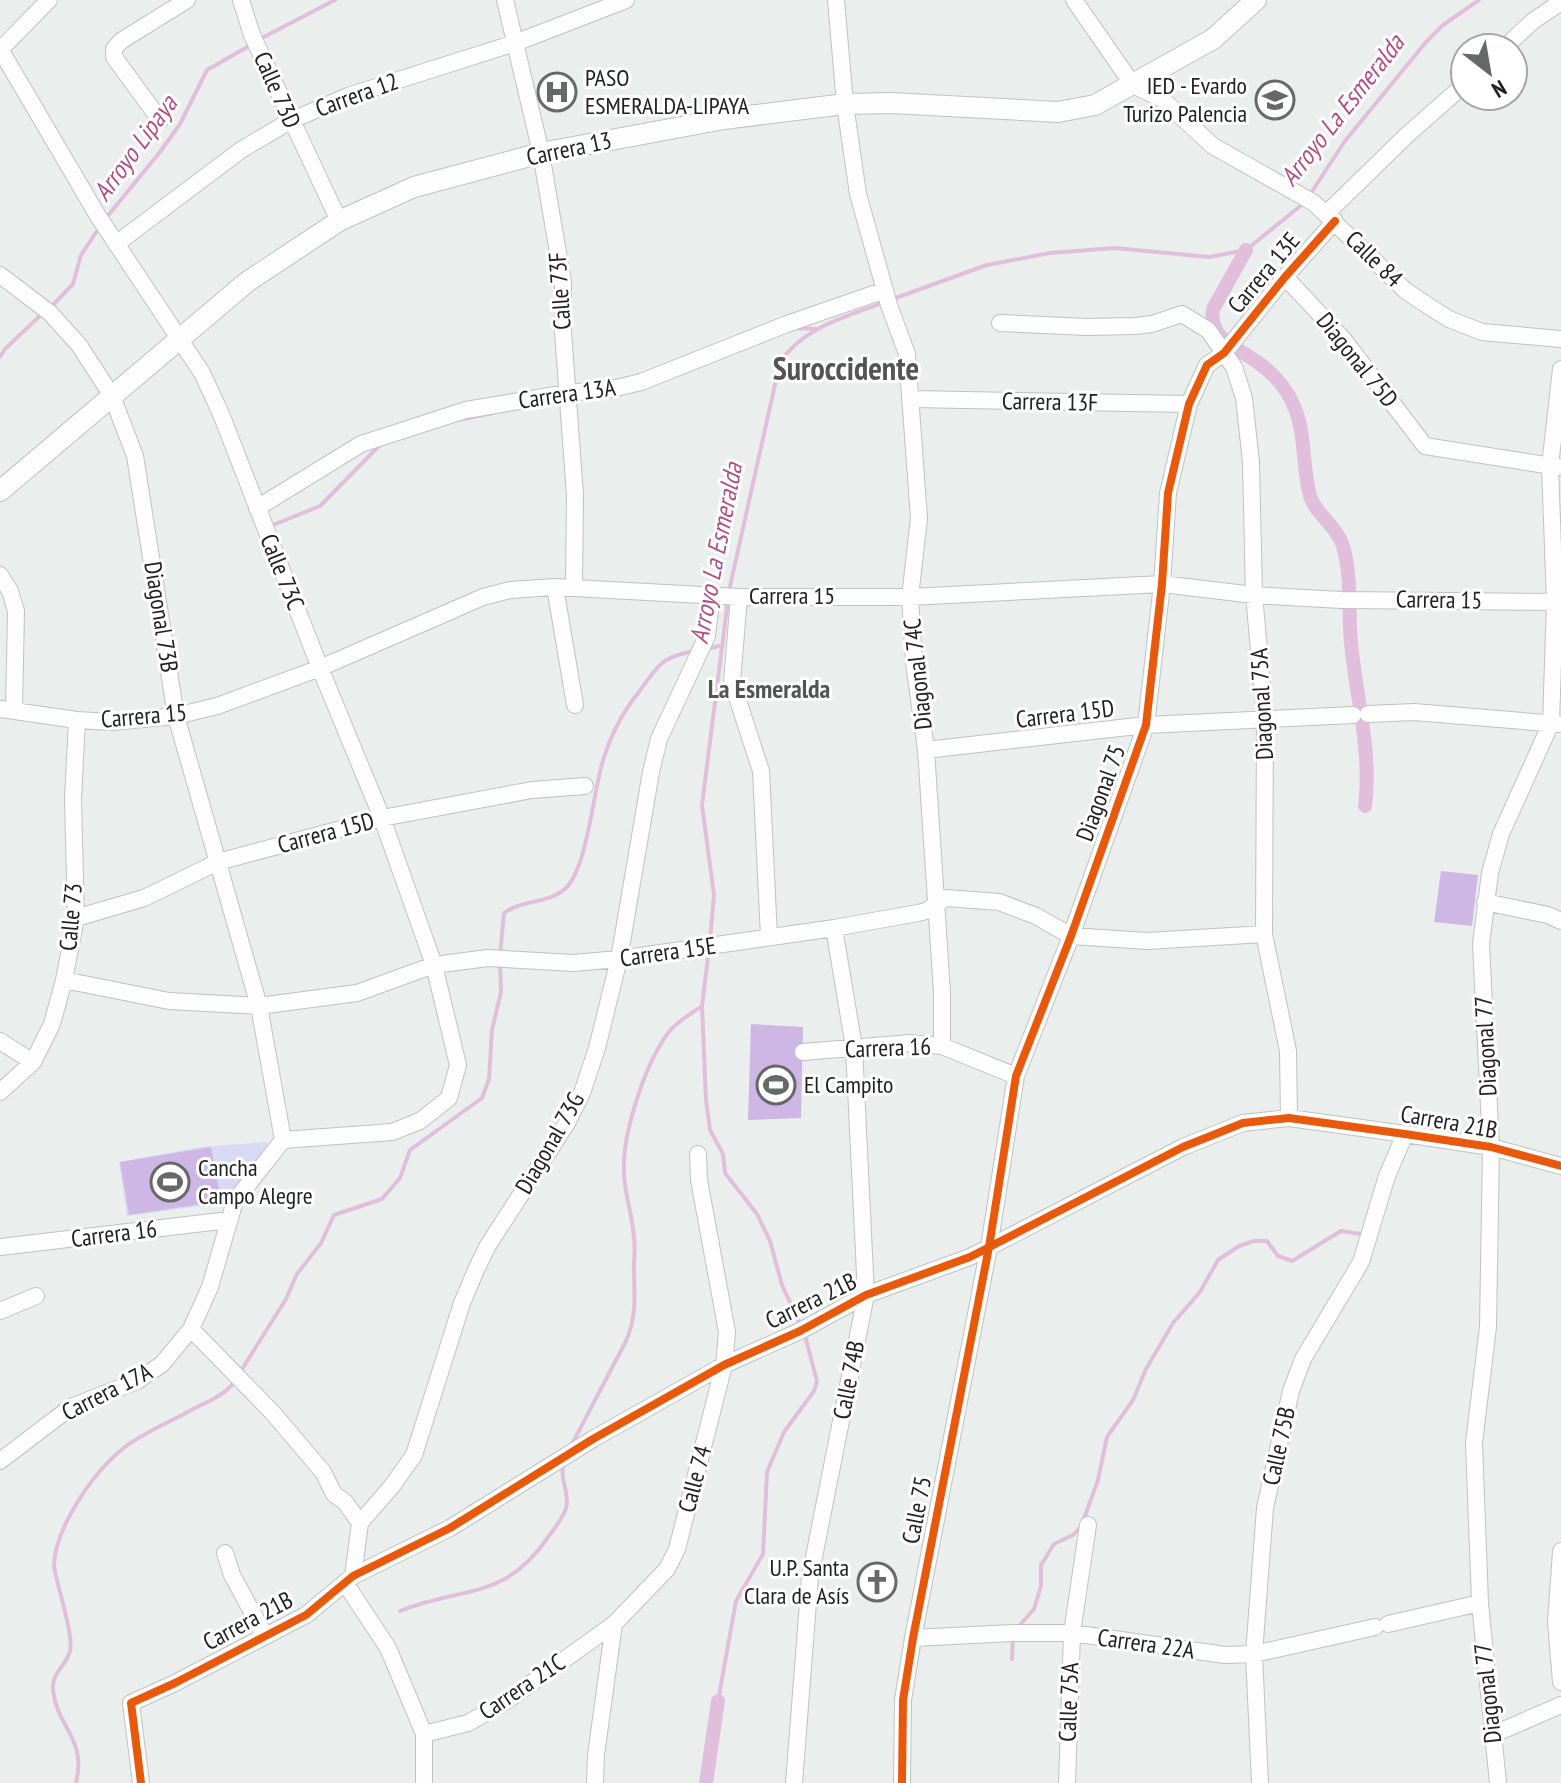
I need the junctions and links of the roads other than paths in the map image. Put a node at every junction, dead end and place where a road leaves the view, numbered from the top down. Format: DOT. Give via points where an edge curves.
graph roads {
  1 [pos="49,0"];
  2 [pos="187,0"];
  3 [pos="241,0"];
  4 [pos="505,0"];
  5 [pos="626,0"];
  6 [pos="836,0"];
  7 [pos="1074,0"];
  8 [pos="1256,0"];
  9 [pos="1561,2"];
  10 [pos="1521,32"];
  11 [pos="515,43"];
  12 [pos="0,50"];
  13 [pos="1133,85"];
  14 [pos="1449,98"];
  15 [pos="845,104"];
  16 [pos="160,120"];
  17 [pos="290,121"];
  18 [pos="541,153"];
  19 [pos="1320,208"];
  20 [pos="339,221"];
  21 [pos="116,244"];
  22 [pos="0,275"];
  23 [pos="1285,277"];
  24 [pos="886,296"];
  25 [pos="1000,323"];
  26 [pos="179,338"];
  27 [pos="1561,339"];
  28 [pos="1229,347"];
  29 [pos="1561,369"];
  30 [pos="112,396"];
  31 [pos="912,399"];
  32 [pos="568,401"];
  33 [pos="1189,404"];
  34 [pos="1556,466"];
  35 [pos="0,491"];
  36 [pos="257,508"];
  37 [pos="0,575"];
  38 [pos="1162,584"];
  39 [pos="555,587"];
  40 [pos="574,588"];
  41 [pos="713,594"];
  42 [pos="1254,595"];
  43 [pos="737,596"];
  44 [pos="910,597"];
  45 [pos="1558,602"];
  46 [pos="320,668"];
  47 [pos="575,705"];
  48 [pos="7,710"];
  49 [pos="176,716"];
  50 [pos="1265,717"];
  51 [pos="77,720"];
  52 [pos="1556,724"];
  53 [pos="1146,725"];
  54 [pos="926,750"];
  55 [pos="585,786"];
  56 [pos="382,818"];
  57 [pos="218,862"];
  58 [pos="1485,902"];
  59 [pos="935,903"];
  60 [pos="76,918"];
  61 [pos="1561,921"];
  62 [pos="834,928"];
  63 [pos="1264,934"];
  64 [pos="1071,936"];
  65 [pos="769,937"];
  66 [pos="619,959"];
  67 [pos="434,965"];
  68 [pos="64,980"];
  69 [pos="259,1006"];
  70 [pos="0,1041"];
  71 [pos="942,1046"];
  72 [pos="854,1047"];
  73 [pos="803,1052"];
  74 [pos="33,1062"];
  75 [pos="1016,1076"];
  76 [pos="0,1092"];
  77 [pos="1289,1118"];
  78 [pos="1405,1134"];
  79 [pos="283,1140"];
  80 [pos="1491,1147"];
  81 [pos="698,1154"];
  82 [pos="1561,1166"];
  83 [pos="229,1220"];
  84 [pos="0,1247"];
  85 [pos="989,1247"];
  86 [pos="866,1295"];
  87 [pos="36,1296"];
  88 [pos="0,1311"];
  89 [pos="191,1329"];
  90 [pos="724,1365"];
  91 [pos="0,1461"];
  92 [pos="360,1523"];
  93 [pos="1088,1525"];
  94 [pos="1561,1551"];
  95 [pos="225,1553"];
  96 [pos="349,1579"];
  97 [pos="1480,1603"];
  98 [pos="614,1624"];
  99 [pos="1072,1633"];
  100 [pos="265,1636"];
  101 [pos="913,1638"];
  102 [pos="1254,1654"];
  103 [pos="1561,1682"];
  104 [pos="1561,1705"];
  105 [pos="424,1734"];
  106 [pos="1492,1735"];
  107 [pos="141,1783"];
  108 [pos="424,1783"];
  109 [pos="595,1783"];
  110 [pos="794,1783"];
  111 [pos="902,1783"];
  112 [pos="1067,1783"];
  113 [pos="1260,1783"];
  114 [pos="1498,1783"];
  1 -- 12 [label="street"];
  2 -- 16 [label="street" via="114,49 114,57"];
  3 -- 17 [label="street, Calle 73D"];
  4 -- 11 [label="street, Calle 73F"];
  5 -- 11 [label="street, Carrera 12"];
  6 -- 15 [label="street, Diagonal 74C"];
  7 -- 13 [label="street, Calle 84"];
  8 -- 13 [label="street, Carrera 13" via="1213,39"];
  9 -- 10 [label="street"];
  11 -- 17 [label="street, Carrera 12" via="348,96"];
  11 -- 18 [label="street, Calle 73F"];
  12 -- 21 [label="street, Calle 73C"];
  13 -- 15 [label="street, Carrera 13" via="1095,105 1058,112"];
  13 -- 19 [label="street, Calle 84" via="1162,99 1213,146"];
  14 -- 19 [label="street, Carrera 13E"];
  15 -- 18 [label="street, Carrera 13" via="724,119"];
  15 -- 24 [label="street, Diagonal 74C" via="858,194"];
  17 -- 20 [label="street, Calle 73D"];
  17 -- 21 [label="street, Carrera 12" via="241,150"];
  18 -- 20 [label="street, Carrera 13" via="414,187"];
  18 -- 32 [label="street, Calle 73F" via="563,282"];
  19 -- 23 [label="street, Carrera 13E"];
  19 -- 27 [label="street, Calle 84" via="1406,291 1449,319 1482,332"];
  20 -- 26 [label="street, Carrera 13" via="247,282"];
  21 -- 26 [label="street, Calle 73C"];
  22 -- 30 [label="street, Diagonal 73B" via="46,310 79,345"];
  23 -- 28 [label="street, Carrera 13E"];
  23 -- 34 [label="street, Diagonal 75D" via="1344,340 1425,446"];
  24 -- 31 [label="street, Diagonal 74C" via="907,354"];
  24 -- 32 [label="street, Carrera 13A" via="641,382"];
  25 -- 28 [label="street, Diagonal 75A" via="1135,326 1182,314"];
  26 -- 30 [label="street, Carrera 13"];
  26 -- 36 [label="street, Calle 73C" via="221,414"];
  28 -- 33 [label="street, Diagonal 75" via="1207,365"];
  28 -- 42 [label="street, Diagonal 75A" via="1244,398 1251,462"];
  29 -- 34 [label="street, Diagonal 77"];
  30 -- 35 [label="street, Carrera 13"];
  30 -- 49 [label="street, Diagonal 73B" via="135,456"];
  31 -- 33 [label="street, Carrera 13F"];
  31 -- 44 [label="street, Diagonal 74C" via="919,518"];
  32 -- 36 [label="street, Carrera 13A" via="466,410 361,444"];
  32 -- 40 [label="street, Calle 73F"];
  33 -- 38 [label="street, Diagonal 75" via="1168,493"];
  34 -- 45 [label="street, Diagonal 77"];
  36 -- 46 [label="street, Calle 73C"];
  37 -- 48 [label="street" via="16,611"];
  38 -- 42 [label="street, Carrera 15"];
  38 -- 44 [label="street, Carrera 15"];
  38 -- 53 [label="street, Diagonal 75"];
  39 -- 40 [label="street, Carrera 15"];
  39 -- 46 [label="street, Carrera 15" via="483,597"];
  39 -- 47 [label="street"];
  40 -- 41 [label="street, Carrera 15"];
  41 -- 43 [label="street, Carrera 15"];
  41 -- 66 [label="street, Diagonal 73G" via="702,649 659,739 643,803"];
  42 -- 45 [label="street, Carrera 15"];
  42 -- 50 [label="street, Diagonal 75A"];
  43 -- 44 [label="street, Carrera 15"];
  43 -- 65 [label="street" via="732,682 761,771"];
  44 -- 54 [label="street, Diagonal 74C"];
  45 -- 52 [label="street, Diagonal 77"];
  46 -- 49 [label="street, Carrera 15"];
  46 -- 56 [label="street, Calle 73C"];
  48 -- 51 [label="street, Carrera 15"];
  49 -- 51 [label="street, Carrera 15"];
  49 -- 57 [label="street, Diagonal 73B"];
  50 -- 52 [label="street, Carrera 15D" via="1414,712"];
  50 -- 53 [label="street, Carrera 15D"];
  50 -- 63 [label="street, Diagonal 75A"];
  51 -- 60 [label="street, Calle 73"];
  52 -- 58 [label="street, Diagonal 77" via="1501,834"];
  53 -- 54 [label="street, Carrera 15D"];
  53 -- 64 [label="street, Diagonal 75"];
  54 -- 59 [label="street, Diagonal 74C"];
  55 -- 56 [label="street, Carrera 15D" via="532,790"];
  56 -- 57 [label="street, Carrera 15D"];
  56 -- 67 [label="street, Calle 73C"];
  57 -- 60 [label="street, Carrera 15D" via="144,898"];
  57 -- 69 [label="street, Diagonal 73B"];
  58 -- 61 [label="street"];
  58 -- 80 [label="street, Diagonal 77" via="1481,944"];
  59 -- 62 [label="street, Carrera 15E" via="926,911"];
  59 -- 64 [label="street, Carrera 15E" via="946,898 999,902"];
  59 -- 71 [label="street, Diagonal 74C"];
  60 -- 68 [label="street, Calle 73"];
  62 -- 65 [label="street, Carrera 15E"];
  62 -- 72 [label="street, Calle 74B"];
  63 -- 64 [label="street, Carrera 15E" via="1148,941"];
  63 -- 77 [label="street, Diagonal 75A" via="1288,1051"];
  64 -- 75 [label="street, Diagonal 75"];
  65 -- 66 [label="street, Carrera 15E"];
  66 -- 67 [label="street, Carrera 15E" via="573,963 491,958"];
  66 -- 92 [label="street, Diagonal 73G" via="582,1093 476,1270 414,1455"];
  67 -- 69 [label="street, Carrera 15E" via="357,993"];
  67 -- 79 [label="street, Calle 73C" via="458,1065 449,1098 420,1121 392,1132"];
  68 -- 69 [label="street, Carrera 15E" via="169,1001"];
  68 -- 74 [label="street, Calle 73" via="52,1024"];
  69 -- 79 [label="street, Diagonal 73B"];
  70 -- 74 [label="street"];
  71 -- 72 [label="street, Carrera 16"];
  71 -- 75 [label="street, Carrera 16"];
  72 -- 73 [label="street, Carrera 16"];
  72 -- 86 [label="street, Calle 74B"];
  74 -- 76 [label="street, Calle 73"];
  75 -- 85 [label="street, Diagonal 75"];
  77 -- 78 [label="street, Carrera 21B"];
  77 -- 85 [label="street, Carrera 21B" via="1243,1123 1183,1147"];
  78 -- 80 [label="street, Carrera 21B"];
  78 -- 102 [label="street, Calle 75B" via="1361,1262 1303,1359 1291,1391 1265,1508"];
  79 -- 83 [label="street, Carrera 17A" via="235,1201"];
  80 -- 82 [label="street, Carrera 21B"];
  80 -- 97 [label="street, Diagonal 77" via="1488,1327 1474,1443"];
  81 -- 90 [label="street, Calle 74" via="727,1332"];
  83 -- 84 [label="street, Carrera 16"];
  83 -- 89 [label="street, Carrera 17A" via="210,1287"];
  85 -- 86 [label="street, Carrera 21B"];
  85 -- 101 [label="street, Calle 75"];
  86 -- 90 [label="street, Carrera 21B"];
  86 -- 110 [label="street, Calle 74B" via="810,1577"];
  87 -- 88 [label="street"];
  89 -- 91 [label="street, Carrera 17A" via="162,1364 137,1381 71,1407"];
  89 -- 92 [label="street" via="323,1472 334,1494"];
  90 -- 96 [label="street, Carrera 21B" via="450,1528"];
  90 -- 98 [label="street, Calle 74" via="677,1549 667,1569"];
  92 -- 96 [label="street"];
  93 -- 99 [label="street, Calle 75A"];
  94 -- 103 [label="street" via="1556,1622"];
  95 -- 100 [label="street"];
  96 -- 100 [label="street, Carrera 21B" via="306,1615"];
  96 -- 105 [label="street" via="388,1648"];
  97 -- 102 [label="street, Carrera 22A"];
  97 -- 106 [label="street, Diagonal 77"];
  98 -- 105 [label="street, Carrera 21C" via="505,1702 468,1723"];
  98 -- 109 [label="street"];
  99 -- 101 [label="street, Carrera 22A"];
  99 -- 102 [label="street, Carrera 22A" via="1225,1655"];
  99 -- 112 [label="street, Calle 75A"];
  100 -- 107 [label="street, Carrera 21B" via="131,1703"];
  101 -- 111 [label="street, Calle 75" via="903,1700"];
  102 -- 113 [label="street, Calle 75B"];
  104 -- 106 [label="street"];
  105 -- 108 [label="street"];
  106 -- 114 [label="street, Diagonal 77"];
}
